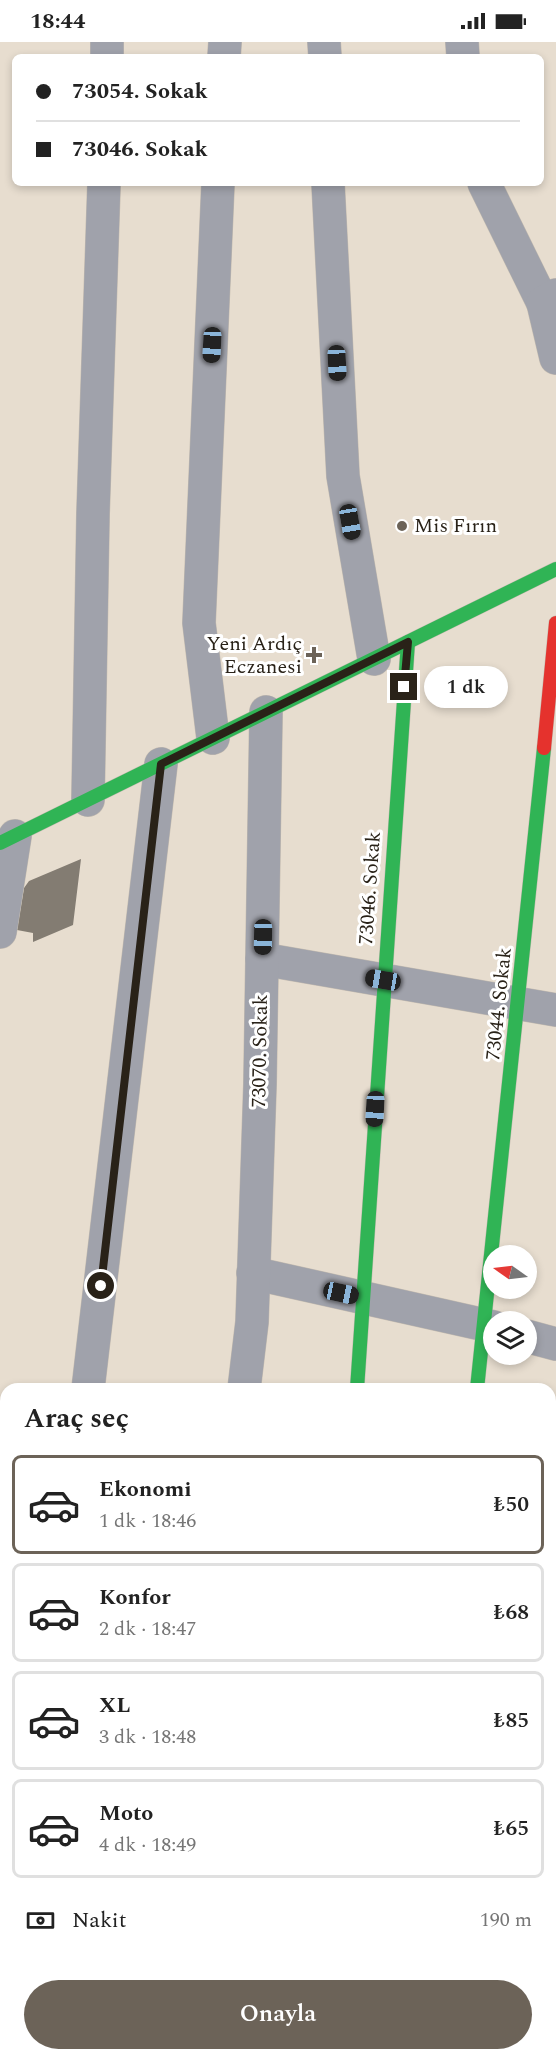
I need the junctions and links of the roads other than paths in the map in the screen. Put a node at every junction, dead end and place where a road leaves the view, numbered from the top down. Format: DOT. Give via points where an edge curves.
graph roads {
  1 [pos="104,186"];
  2 [pos="218,186"];
  3 [pos="328,186"];
  4 [pos="486,186"];
  5 [pos="549,299"];
  6 [pos="556,358"];
  7 [pos="556,569"];
  8 [pos="556,623"];
  9 [pos="408,642"];
  10 [pos="374,659"];
  11 [pos="266,712"];
  12 [pos="213,738"];
  13 [pos="161,764"];
  14 [pos="88,800"];
  15 [pos="8,839"];
  16 [pos="0,932"];
  17 [pos="262,959"];
  18 [pos="383,980"];
  19 [pos="519,1003"];
  20 [pos="556,1010"];
  21 [pos="253,1273"];
  22 [pos="363,1298"];
  23 [pos="489,1311"];
  24 [pos="483,1325"];
  25 [pos="537,1339"];
  26 [pos="556,1344"];
  27 [pos="483,1355"];
  28 [pos="89,1383"];
  29 [pos="245,1383"];
  30 [pos="357,1383"];
  31 [pos="478,1383"];
  1 -- 14 [label="street"];
  2 -- 12 [label="street" via="200,623"];
  3 -- 10 [label="street" via="343,476"];
  4 -- 5 [label="street"];
  5 -- 6 [label="street"];
  7 -- 9 [label="street"];
  8 -- 19 [label="street, 73044. Sokak"];
  9 -- 10 [label="street"];
  9 -- 18 [label="street, 73046. Sokak"];
  10 -- 11 [label="street"];
  11 -- 12 [label="street"];
  11 -- 17 [label="street, 73070. Sokak"];
  12 -- 13 [label="street"];
  13 -- 14 [label="street"];
  13 -- 28 [label="street"];
  14 -- 15 [label="street"];
  15 -- 16 [label="street"];
  17 -- 18 [label="street"];
  17 -- 21 [label="street, 73070. Sokak"];
  18 -- 19 [label="street"];
  18 -- 22 [label="street, 73046. Sokak"];
  19 -- 20 [label="street"];
  19 -- 23 [label="street, 73044. Sokak"];
  21 -- 22 [label="street"];
  21 -- 29 [label="street, 73070. Sokak"];
  22 -- 24 [label="street"];
  22 -- 30 [label="street, 73046. Sokak"];
  25 -- 26 [label="street"];
  27 -- 31 [label="street, 73044. Sokak"];
}
